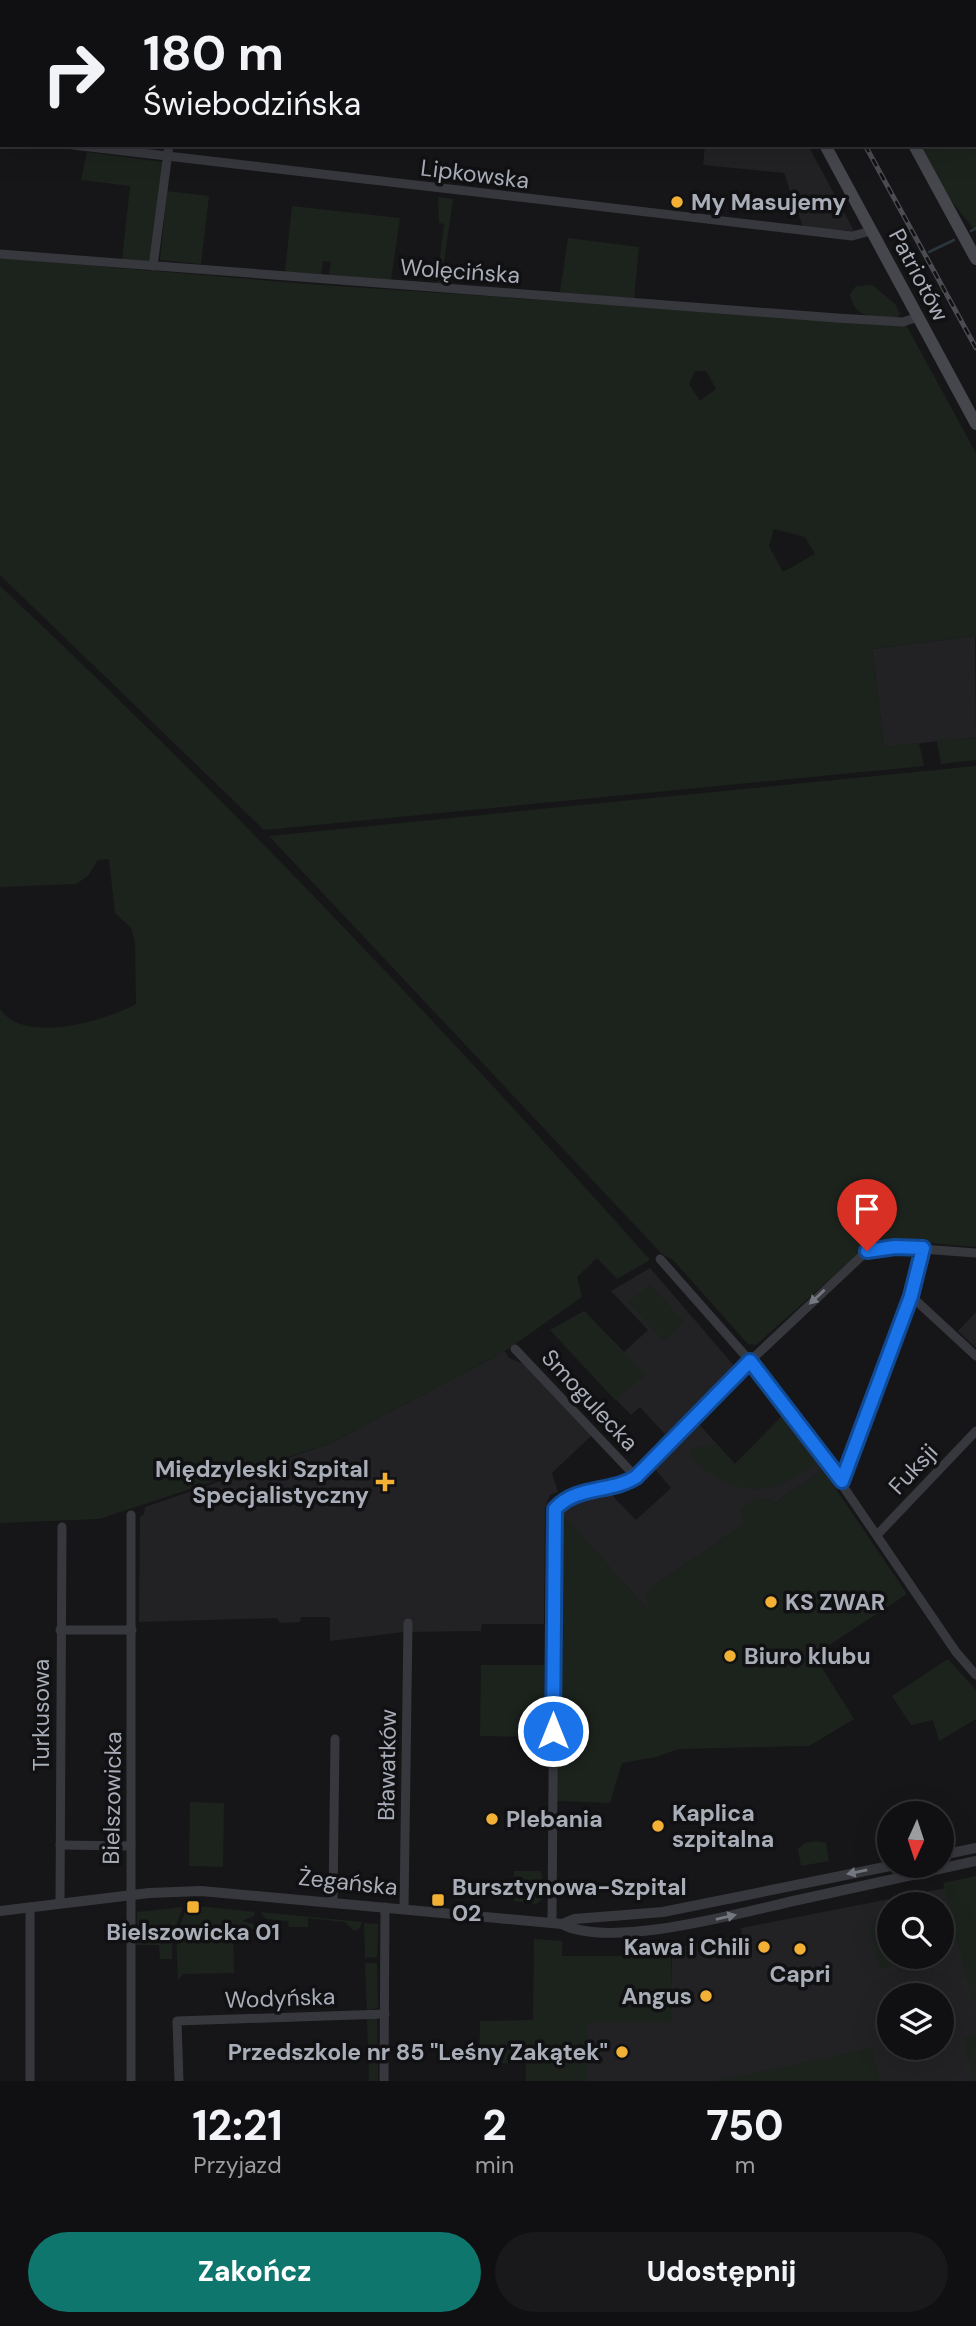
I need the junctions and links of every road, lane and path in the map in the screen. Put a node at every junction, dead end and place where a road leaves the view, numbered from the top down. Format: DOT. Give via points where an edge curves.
graph roads {
  1 [pos="90,147"];
  2 [pos="169,147"];
  3 [pos="826,147"];
  4 [pos="915,147"];
  5 [pos="168,156"];
  6 [pos="871,231"];
  7 [pos="0,254"];
  8 [pos="976,259"];
  9 [pos="153,266"];
  10 [pos="918,317"];
  11 [pos="976,424"];
  12 [pos="923,1248"];
  13 [pos="976,1253"];
  14 [pos="660,1259"];
  15 [pos="911,1296"];
  16 [pos="515,1349"];
  17 [pos="976,1356"];
  18 [pos="750,1361"];
  19 [pos="976,1431"];
  20 [pos="636,1477"];
  21 [pos="842,1481"];
  22 [pos="131,1515"];
  23 [pos="62,1527"];
  24 [pos="878,1534"];
  25 [pos="408,1623"];
  26 [pos="60,1630"];
  27 [pos="132,1630"];
  28 [pos="976,1675"];
  29 [pos="335,1739"];
  30 [pos="60,1845"];
  31 [pos="131,1846"];
  32 [pos="976,1848"];
  33 [pos="954,1853"];
  34 [pos="976,1861"];
  35 [pos="877,1869"];
  36 [pos="130,1896"];
  37 [pos="333,1902"];
  38 [pos="60,1903"];
  39 [pos="30,1907"];
  40 [pos="385,1907"];
  41 [pos="404,1909"];
  42 [pos="0,1911"];
  43 [pos="557,1924"];
  44 [pos="385,2014"];
  45 [pos="30,2081"];
  46 [pos="131,2081"];
  47 [pos="179,2081"];
  48 [pos="384,2081"];
  1 -- 5 [label="street, Lipkowska"];
  2 -- 5 [label="street"];
  3 -- 6 [label="main road, Patriotów"];
  4 -- 8 [label="main road"];
  5 -- 6 [label="street, Lipkowska" via="685,219 852,236"];
  5 -- 9 [label="street"];
  6 -- 10 [label="main road, Patriotów"];
  7 -- 9 [label="street, Wolęcińska"];
  9 -- 10 [label="street, Wolęcińska" via="837,318 902,322"];
  10 -- 11 [label="main road, Patriotów"];
  12 -- 13 [label="street"];
  12 -- 15 [label="street"];
  12 -- 18 [label="street, one-way" via="867,1251"];
  14 -- 18 [label="street"];
  15 -- 17 [label="street"];
  15 -- 21 [label="street"];
  16 -- 20 [label="street, Smogulecka"];
  18 -- 20 [label="street"];
  18 -- 21 [label="street"];
  19 -- 24 [label="street, Fuksji"];
  20 -- 43 [label="street" via="622,1485 576,1494 555,1509"];
  21 -- 24 [label="street"];
  22 -- 27 [label="street, Bielszowicka"];
  23 -- 26 [label="street, Turkusowa"];
  24 -- 28 [label="street"];
  25 -- 41 [label="street, Bławatków"];
  26 -- 27 [label="street"];
  26 -- 30 [label="street, Turkusowa"];
  27 -- 31 [label="street, Bielszowicka"];
  29 -- 37 [label="street"];
  30 -- 31 [label="street"];
  30 -- 38 [label="street, Turkusowa"];
  31 -- 36 [label="street, Bielszowicka"];
  32 -- 33 [label="street"];
  43 -- 34 [label="street, Żegańska, one-way" via="574,1930 619,1931 688,1925"];
  35 -- 43 [label="street, Żegańska, one-way" via="663,1912"];
  36 -- 37 [label="street, Żegańska" via="228,1892"];
  36 -- 38 [label="street, Żegańska"];
  36 -- 46 [label="street, Bielszowicka"];
  37 -- 40 [label="street, Żegańska"];
  38 -- 39 [label="street, Żegańska"];
  39 -- 42 [label="street, Żegańska"];
  39 -- 45 [label="street"];
  40 -- 41 [label="street, Żegańska"];
  40 -- 44 [label="street"];
  41 -- 43 [label="street, Żegańska"];
  44 -- 47 [label="street, Wodyńska" via="177,2021"];
  44 -- 48 [label="street"];
}
